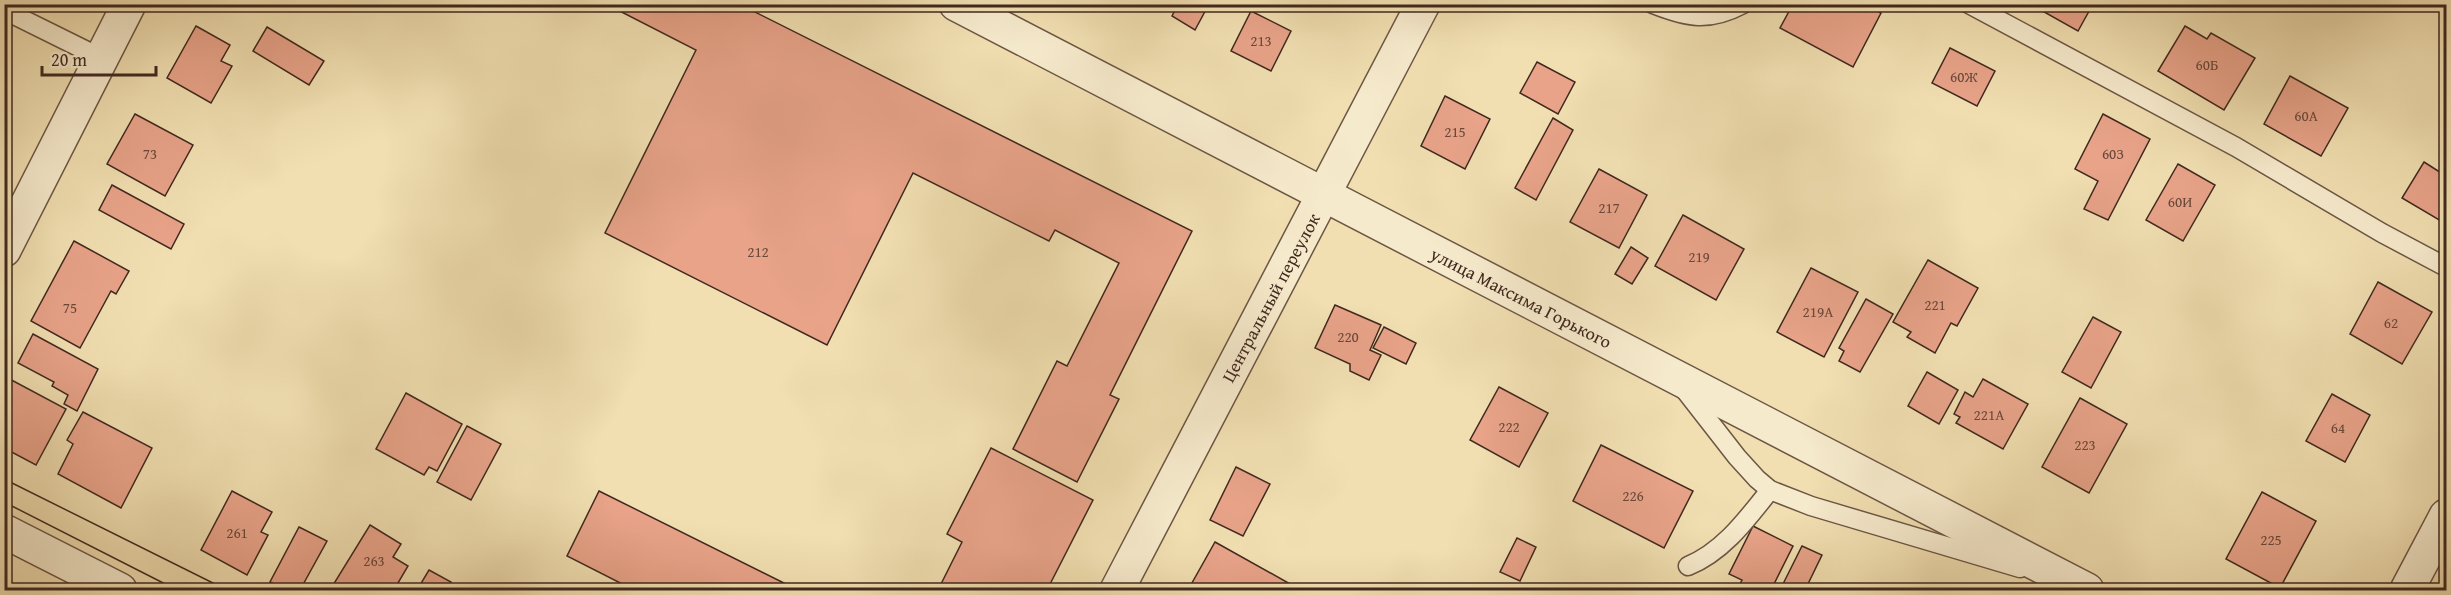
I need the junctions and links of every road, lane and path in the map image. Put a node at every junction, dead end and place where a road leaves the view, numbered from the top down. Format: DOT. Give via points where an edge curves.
graph roads {
  1 [pos="129,4"];
  2 [pos="956,4"];
  3 [pos="1423,4"];
  4 [pos="1653,4"];
  5 [pos="1743,4"];
  6 [pos="1970,4"];
  7 [pos="4,10"];
  8 [pos="101,58"];
  9 [pos="1325,196"];
  10 [pos="4,250"];
  11 [pos="2446,267"];
  12 [pos="1676,378"];
  13 [pos="1770,490"];
  14 [pos="2446,516"];
  15 [pos="4,531"];
  16 [pos="1688,566"];
  17 [pos="2077,585"];
  18 [pos="120,591"];
  19 [pos="1117,591"];
  20 [pos="2407,591"];
  1 -- 8 [label="street"];
  2 -- 9 [label="street, улица Максима Горького"];
  3 -- 9 [label="street, Центральный переулок"];
  4 -- 5 [label="lane" via="1684,16 1701,17 1717,16"];
  6 -- 11 [label="lane" via="2236,147"];
  7 -- 8 [label="lane"];
  8 -- 10 [label="street"];
  9 -- 12 [label="street, улица Максима Горького"];
  9 -- 19 [label="street, Центральный переулок"];
  12 -- 13 [label="lane" via="1737,457"];
  12 -- 17 [label="street, улица Максима Горького"];
  13 -- 16 [label="lane" via="1730,537"];
  13 -- 17 [label="lane" via="1811,506"];
  14 -- 20 [label="street"];
  15 -- 18 [label="street"];
}
